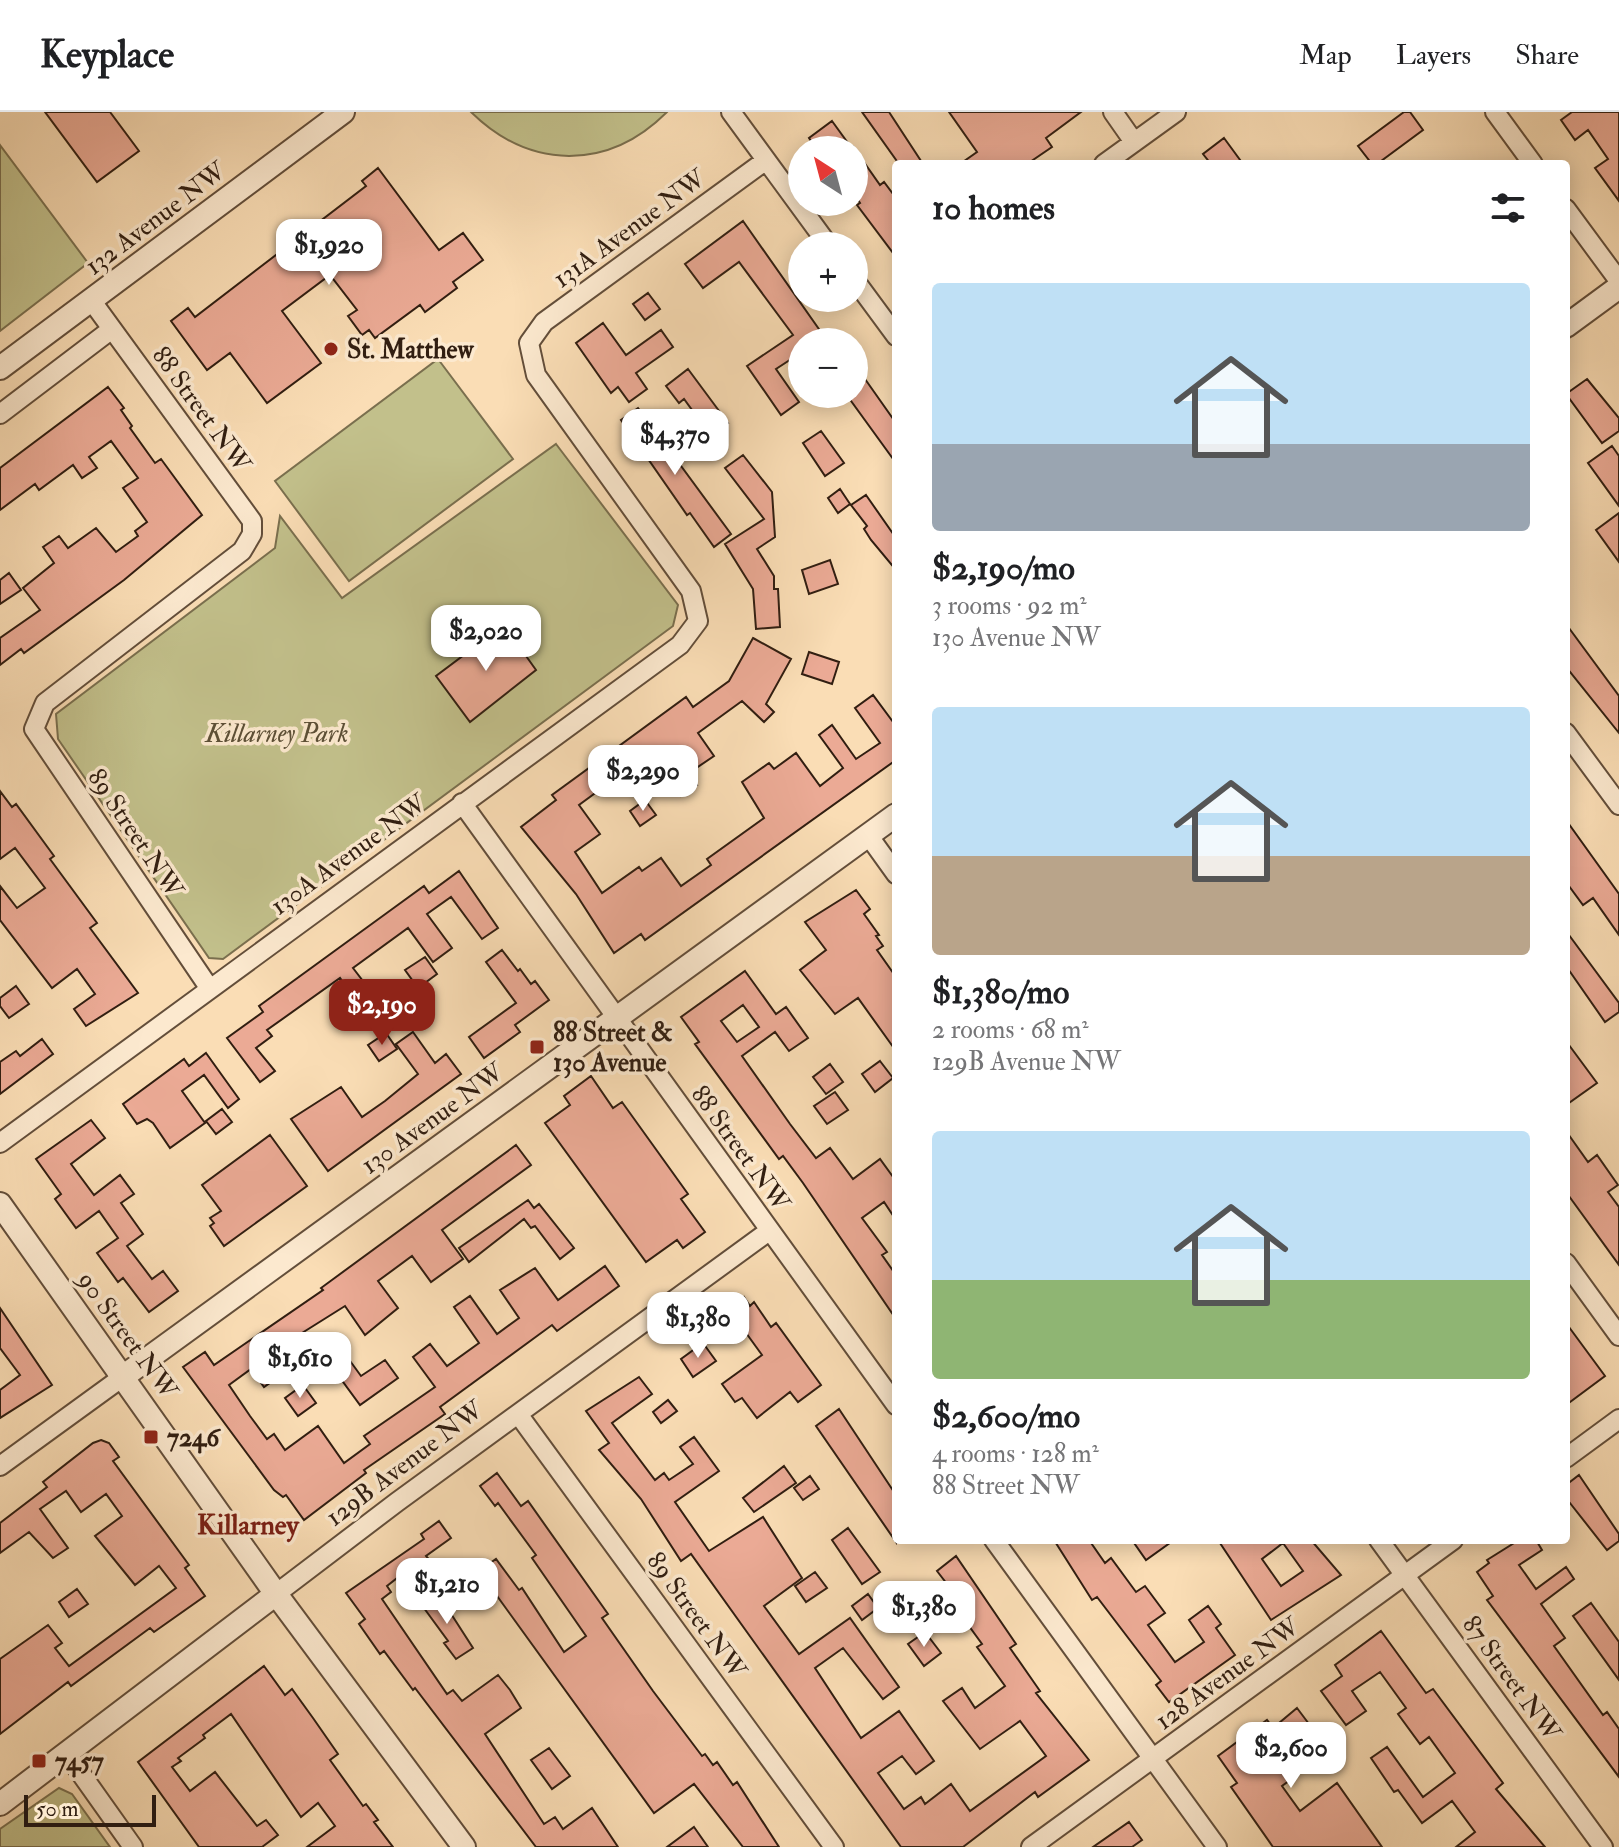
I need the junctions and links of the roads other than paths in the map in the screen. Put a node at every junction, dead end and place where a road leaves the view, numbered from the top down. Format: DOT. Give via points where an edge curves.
graph roads {
  1 [pos="343,112"];
  2 [pos="731,112"];
  3 [pos="1113,112"];
  4 [pos="1176,112"];
  5 [pos="1495,112"];
  6 [pos="1134,142"];
  7 [pos="1109,160"];
  8 [pos="1530,160"];
  9 [pos="765,161"];
  10 [pos="1570,215"];
  11 [pos="818,232"];
  12 [pos="1619,284"];
  13 [pos="868,296"];
  14 [pos="91,300"];
  15 [pos="1570,323"];
  16 [pos="892,324"];
  17 [pos="112,329"];
  18 [pos="0,368"];
  19 [pos="0,414"];
  20 [pos="691,591"];
  21 [pos="45,703"];
  22 [pos="1570,738"];
  23 [pos="462,803"];
  24 [pos="1619,805"];
  25 [pos="892,818"];
  26 [pos="868,835"];
  27 [pos="892,868"];
  28 [pos="210,989"];
  29 [pos="616,1019"];
  30 [pos="0,1143"];
  31 [pos="0,1204"];
  32 [pos="769,1231"];
  33 [pos="1570,1269"];
  34 [pos="1619,1336"];
  35 [pos="124,1376"];
  36 [pos="892,1400"];
  37 [pos="518,1414"];
  38 [pos="1619,1419"];
  39 [pos="1570,1455"];
  40 [pos="0,1466"];
  41 [pos="997,1544"];
  42 [pos="1382,1544"];
  43 [pos="1448,1544"];
  44 [pos="1405,1575"];
  45 [pos="276,1594"];
  46 [pos="67,1754"];
  47 [pos="1153,1759"];
  48 [pos="0,1804"];
  49 [pos="133,1847"];
  50 [pos="464,1847"];
  51 [pos="834,1847"];
  52 [pos="1031,1847"];
  53 [pos="1217,1847"];
  54 [pos="1603,1847"];
  1 -- 14 [label="street, 132 Avenue NW"];
  2 -- 9 [label="street"];
  3 -- 6 [label="street"];
  4 -- 6 [label="street"];
  5 -- 8 [label="street"];
  6 -- 7 [label="street"];
  9 -- 11 [label="street"];
  9 -- 20 [label="street, 131A Avenue NW" via="544,322 529,343 536,375"];
  10 -- 12 [label="street"];
  12 -- 15 [label="street"];
  13 -- 16 [label="street"];
  14 -- 17 [label="street, 88 Street NW"];
  14 -- 18 [label="street, 132 Avenue NW"];
  17 -- 19 [label="street"];
  17 -- 21 [label="street, 88 Street NW" via="252,521 252,534 242,551"];
  20 -- 23 [label="street, 130A Avenue NW" via="698,621 680,645"];
  21 -- 28 [label="street, 89 Street NW" via="34,729"];
  22 -- 24 [label="street"];
  23 -- 28 [label="street, 130A Avenue NW"];
  23 -- 29 [label="street, 88 Street NW"];
  25 -- 26 [label="street, 130 Avenue NW"];
  26 -- 27 [label="street"];
  26 -- 29 [label="street, 130 Avenue NW"];
  28 -- 30 [label="street, 130A Avenue NW"];
  29 -- 32 [label="street, 88 Street NW"];
  29 -- 35 [label="street, 130 Avenue NW"];
  31 -- 35 [label="street, 90 Street NW"];
  32 -- 36 [label="street, 88 Street NW"];
  32 -- 37 [label="street, 129B Avenue NW"];
  33 -- 34 [label="street"];
  35 -- 40 [label="street, 130 Avenue NW"];
  35 -- 45 [label="street, 90 Street NW"];
  37 -- 45 [label="street, 129B Avenue NW"];
  37 -- 51 [label="street, 89 Street NW"];
  38 -- 39 [label="street"];
  41 -- 47 [label="street"];
  42 -- 44 [label="street, 87 Street NW"];
  43 -- 44 [label="street, 128 Avenue NW"];
  44 -- 47 [label="street, 128 Avenue NW"];
  44 -- 54 [label="street, 87 Street NW"];
  45 -- 46 [label="street, 129B Avenue NW"];
  45 -- 50 [label="street, 90 Street NW"];
  46 -- 48 [label="street, 129B Avenue NW"];
  46 -- 49 [label="street"];
  47 -- 52 [label="street, 128 Avenue NW"];
  47 -- 53 [label="street"];
}
